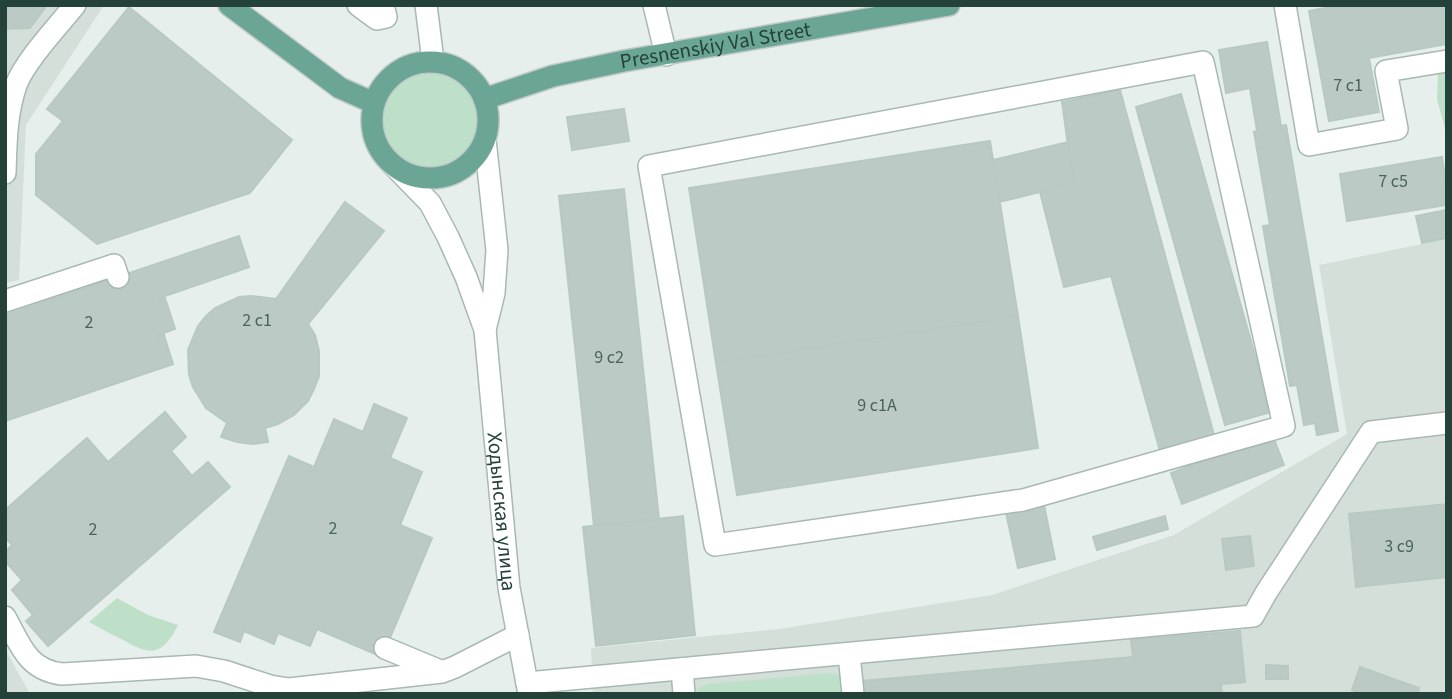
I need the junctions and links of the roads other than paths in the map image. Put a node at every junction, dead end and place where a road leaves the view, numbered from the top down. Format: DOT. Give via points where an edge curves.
graph roads {
  1 [pos="75,5"];
  2 [pos="230,5"];
  3 [pos="358,5"];
  4 [pos="383,5"];
  5 [pos="426,5"];
  6 [pos="654,5"];
  7 [pos="949,5"];
  8 [pos="1285,5"];
  9 [pos="666,55"];
  10 [pos="433,61"];
  11 [pos="1447,61"];
  12 [pos="484,99"];
  13 [pos="374,103"];
  14 [pos="485,140"];
  15 [pos="393,164"];
  16 [pos="5,173"];
  17 [pos="118,276"];
  18 [pos="5,301"];
  19 [pos="485,330"];
  20 [pos="1447,423"];
  21 [pos="715,545"];
  22 [pos="5,617"];
  23 [pos="518,635"];
  24 [pos="385,648"];
  25 [pos="849,654"];
  26 [pos="682,669"];
  27 [pos="442,672"];
  28 [pos="403,685"];
  29 [pos="528,689"];
  30 [pos="684,694"];
  31 [pos="853,694"];
  1 -- 16 [label="street" via="17,83 6,128"];
  2 -- 13 [label="main road" via="340,88"];
  3 -- 4 [label="street" via="377,19 386,17"];
  5 -- 10 [label="street"];
  6 -- 9 [label="street"];
  7 -- 9 [label="main road, Presnenskiy Val Street"];
  8 -- 11 [label="street" via="1310,145 1397,130 1387,71"];
  9 -- 12 [label="main road, Presnenskiy Val Street" via="552,76"];
  10 -- 12 [label="main road" via="469,77"];
  10 -- 13 [label="main road" via="396,72"];
  12 -- 14 [label="main road" via="488,112"];
  13 -- 15 [label="main road" via="377,143"];
  14 -- 15 [label="main road" via="466,165 445,176 421,177"];
  14 -- 19 [label="street, Ходынская улица" via="498,250"];
  15 -- 19 [label="street, Ходынская улица" via="430,203 466,277"];
  17 -- 18 [label="street" via="114,265"];
  19 -- 23 [label="street, Ходынская улица" via="509,588"];
  20 -- 25 [label="street" via="1371,432 1253,616"];
  21 -- 21 [label="street" via="649,166 1203,62 1284,426 1023,500"];
  22 -- 28 [label="street" via="26,654 49,673 196,666 289,689"];
  23 -- 27 [label="street"];
  23 -- 29 [label="street, Ходынская улица"];
  24 -- 27 [label="street"];
  25 -- 26 [label="street"];
  25 -- 31 [label="street"];
  26 -- 29 [label="street"];
  26 -- 30 [label="street"];
  27 -- 28 [label="street"];
}
